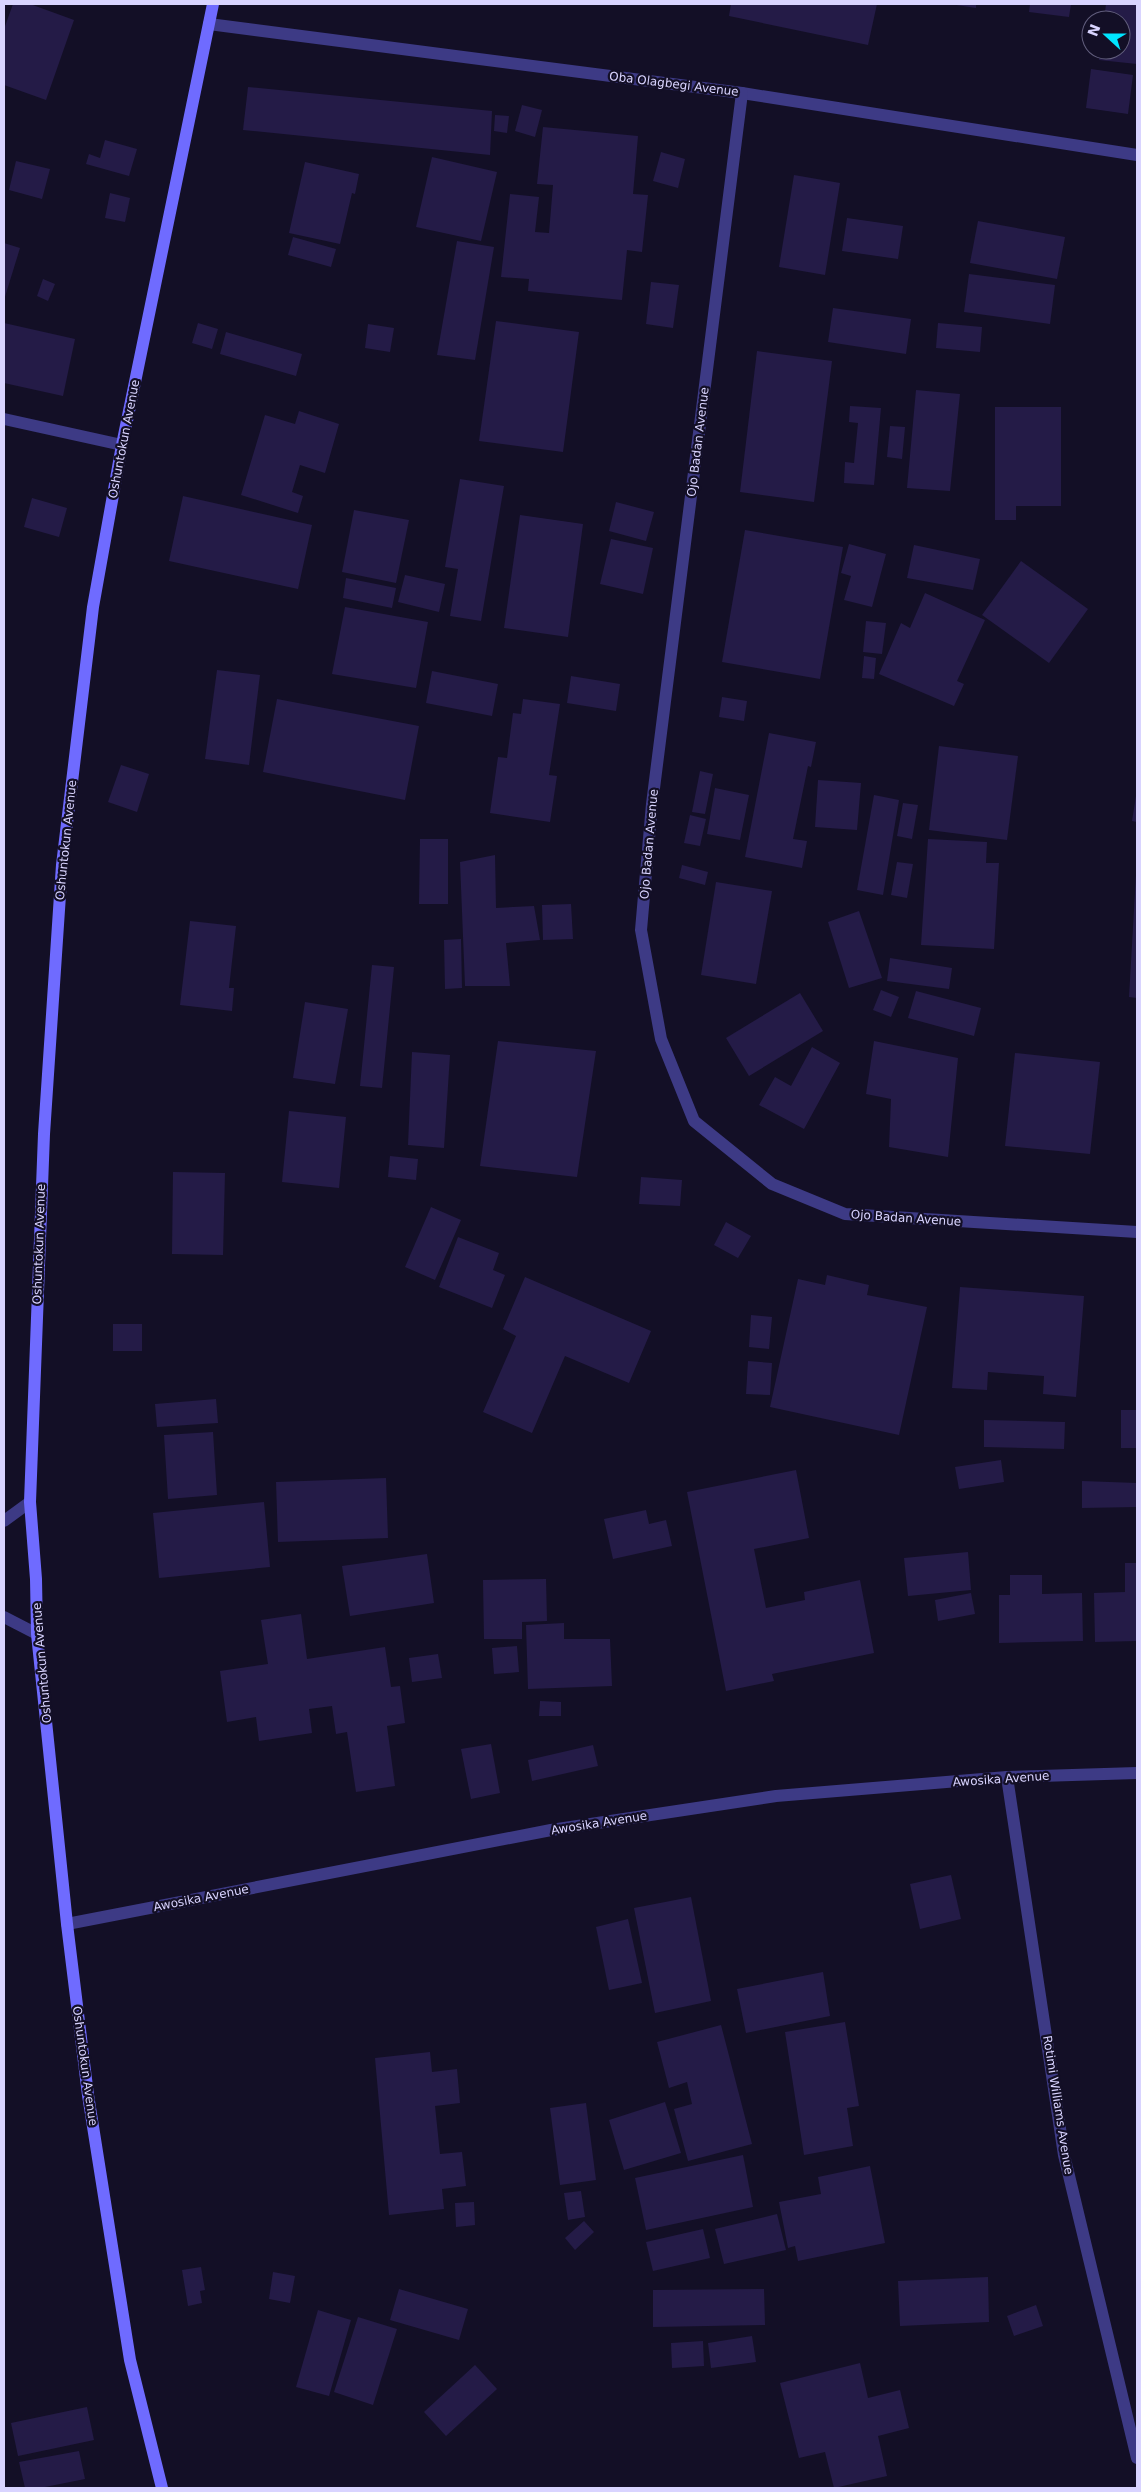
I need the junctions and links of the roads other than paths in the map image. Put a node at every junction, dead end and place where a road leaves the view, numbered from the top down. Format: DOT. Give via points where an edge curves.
graph roads {
  1 [pos="213,4"];
  2 [pos="209,24"];
  3 [pos="742,93"];
  4 [pos="1137,155"];
  5 [pos="4,419"];
  6 [pos="122,446"];
  7 [pos="1137,1232"];
  8 [pos="30,1502"];
  9 [pos="4,1521"];
  10 [pos="4,1617"];
  11 [pos="37,1634"];
  12 [pos="1137,1773"];
  13 [pos="1007,1778"];
  14 [pos="67,1924"];
  15 [pos="1137,2458"];
  16 [pos="162,2488"];
  1 -- 2 [label="main road, Oshuntokun Avenue"];
  2 -- 3 [label="street, Oba Olagbegi Avenue"];
  2 -- 6 [label="main road, Oshuntokun Avenue"];
  3 -- 4 [label="street, Oba Olagbegi Avenue"];
  3 -- 7 [label="street, Ojo Badan Avenue" via="652,804 641,930 661,1038 694,1121 772,1184 845,1214"];
  5 -- 6 [label="street"];
  6 -- 8 [label="main road, Oshuntokun Avenue" via="93,607 62,865 44,1134"];
  8 -- 9 [label="street"];
  8 -- 11 [label="main road, Oshuntokun Avenue"];
  10 -- 11 [label="street"];
  11 -- 14 [label="main road, Oshuntokun Avenue"];
  12 -- 13 [label="street, Awosika Avenue"];
  13 -- 14 [label="street, Awosika Avenue" via="776,1796 551,1830"];
  13 -- 15 [label="street, Rotimi Williams Avenue" via="1064,2155"];
  14 -- 16 [label="main road, Oshuntokun Avenue" via="88,2095 130,2360"];
}
